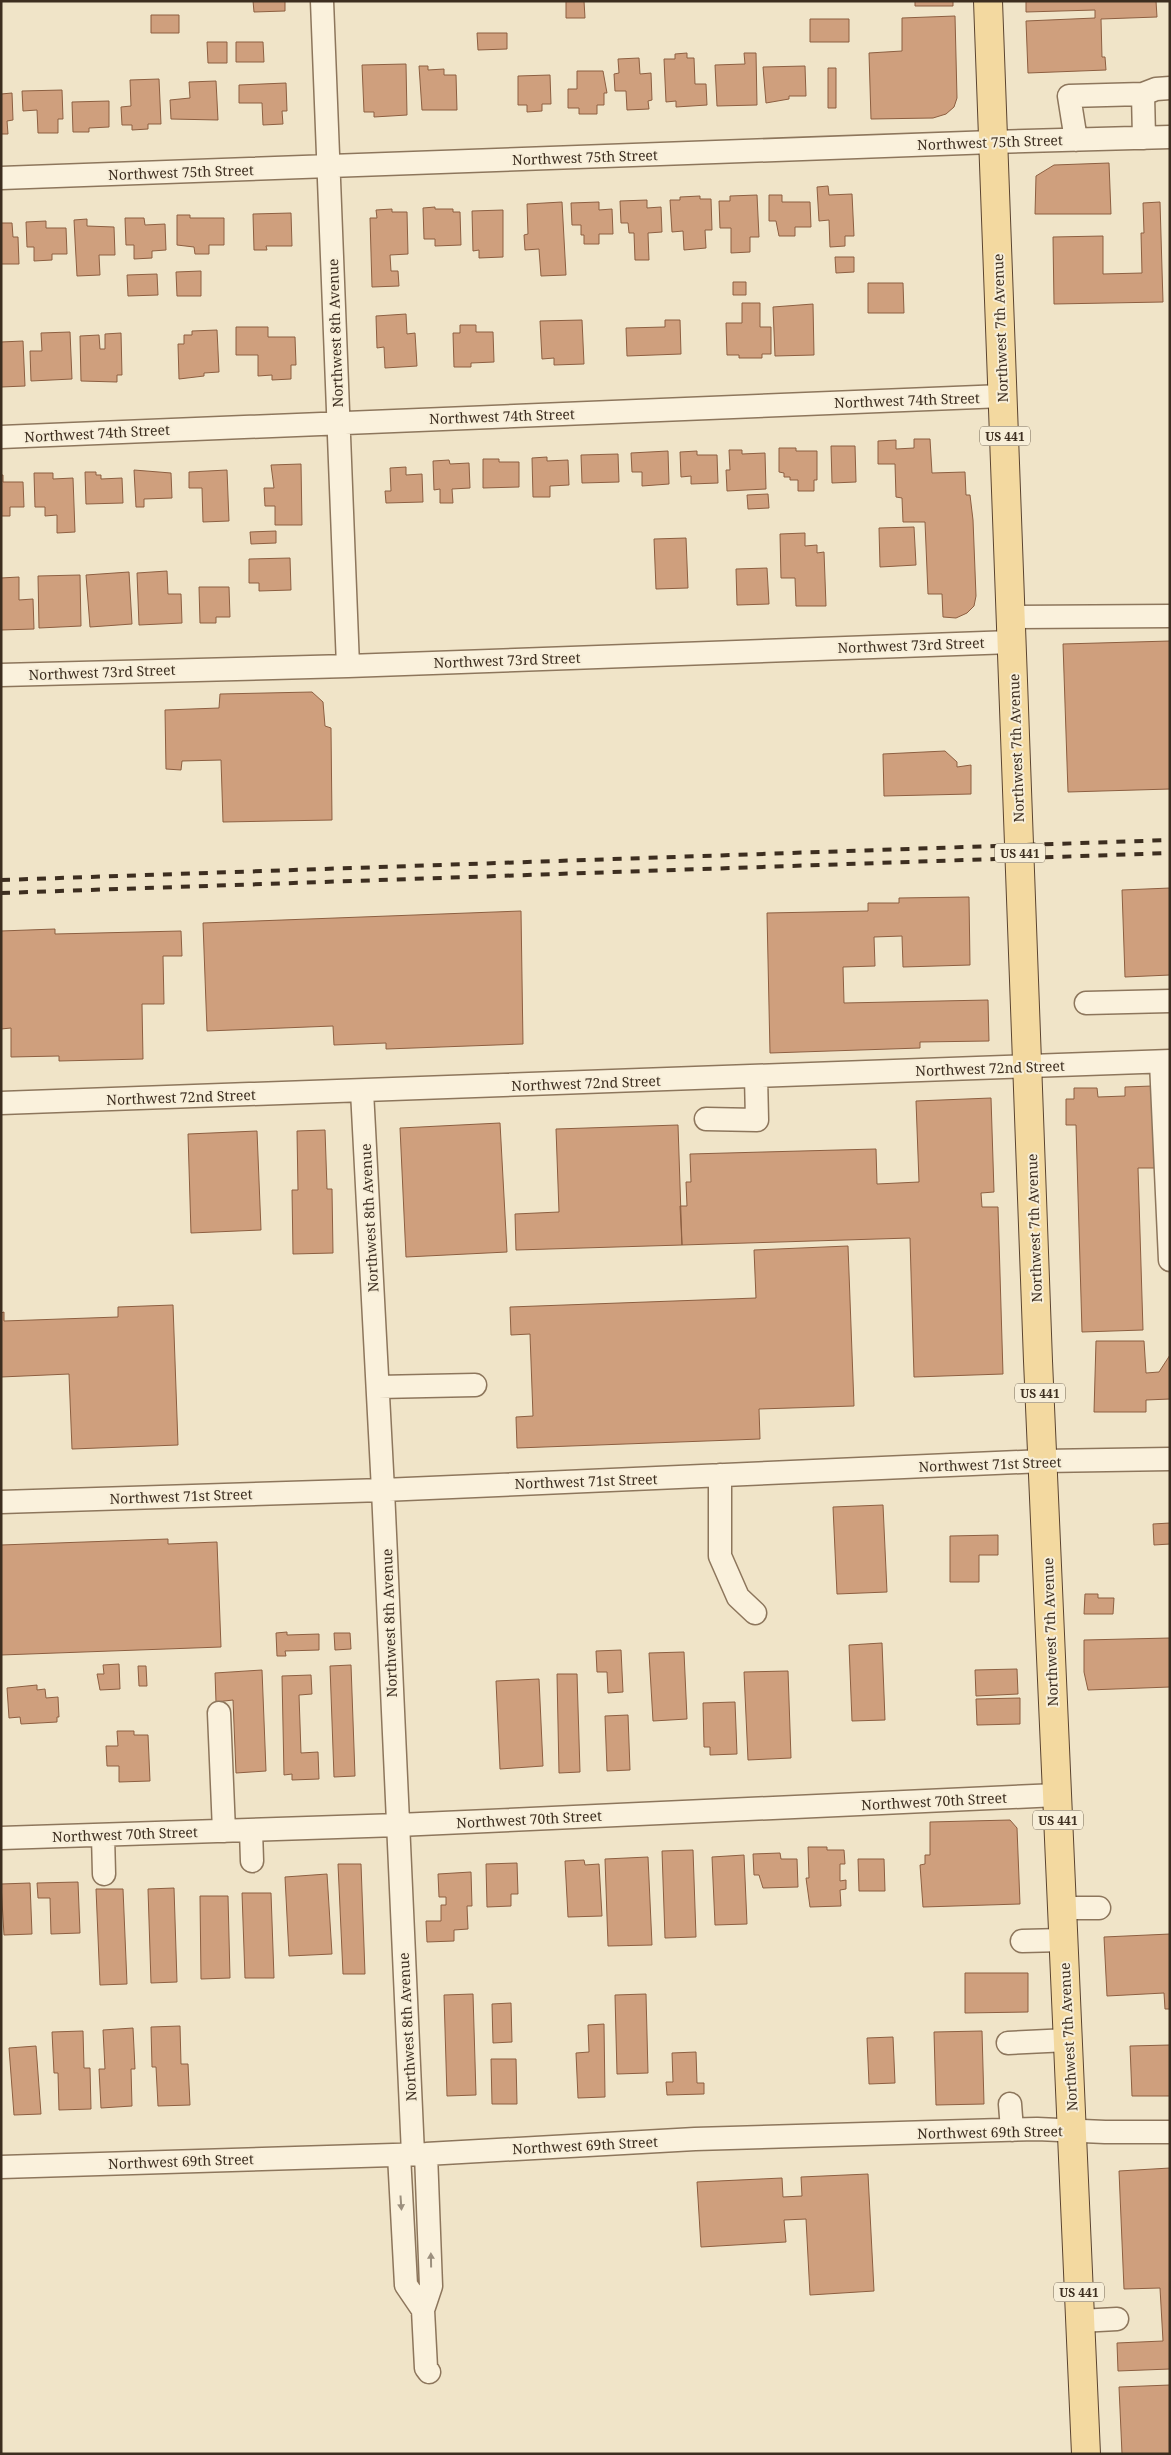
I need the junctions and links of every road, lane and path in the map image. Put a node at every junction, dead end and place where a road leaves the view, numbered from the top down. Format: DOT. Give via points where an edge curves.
graph roads {
  1 [pos="322,1"];
  2 [pos="988,1"];
  3 [pos="1170,88"];
  4 [pos="1143,94"];
  5 [pos="1144,138"];
  6 [pos="1170,138"];
  7 [pos="1076,140"];
  8 [pos="993,142"];
  9 [pos="328,166"];
  10 [pos="1,178"];
  11 [pos="1003,396"];
  12 [pos="338,422"];
  13 [pos="1,437"];
  14 [pos="1170,616"];
  15 [pos="1012,630"];
  16 [pos="348,666"];
  17 [pos="1,675"];
  18 [pos="1170,1001"];
  19 [pos="1086,1003"];
  20 [pos="1165,1062"];
  21 [pos="1028,1066"];
  22 [pos="756,1076"];
  23 [pos="362,1091"];
  24 [pos="1,1103"];
  25 [pos="706,1119"];
  26 [pos="1170,1260"];
  27 [pos="475,1384"];
  28 [pos="378,1387"];
  29 [pos="1170,1459"];
  30 [pos="1043,1461"];
  31 [pos="720,1475"];
  32 [pos="383,1490"];
  33 [pos="1,1502"];
  34 [pos="756,1613"];
  35 [pos="219,1713"];
  36 [pos="1057,1795"];
  37 [pos="398,1825"];
  38 [pos="251,1830"];
  39 [pos="224,1831"];
  40 [pos="103,1835"];
  41 [pos="1,1838"];
  42 [pos="252,1861"];
  43 [pos="104,1874"];
  44 [pos="1062,1908"];
  45 [pos="1099,1908"];
  46 [pos="1063,1940"];
  47 [pos="1022,1941"];
  48 [pos="1068,2040"];
  49 [pos="1008,2042"];
  50 [pos="1010,2104"];
  51 [pos="1012,2130"];
  52 [pos="1072,2131"];
  53 [pos="1170,2132"];
  54 [pos="412,2154"];
  55 [pos="1,2167"];
  56 [pos="1117,2319"];
  57 [pos="1080,2321"];
  58 [pos="429,2372"];
  59 [pos="1086,2454"];
  1 -- 9 [label="street, Northwest 8th Avenue"];
  2 -- 8 [label="main road, Northwest 7th Avenue / US 441"];
  3 -- 4 [label="street"];
  4 -- 5 [label="street"];
  4 -- 7 [label="street" via="1069,96"];
  5 -- 6 [label="street, Northwest 75th Street"];
  5 -- 7 [label="street, Northwest 75th Street"];
  7 -- 8 [label="street, Northwest 75th Street"];
  8 -- 9 [label="street, Northwest 75th Street"];
  8 -- 11 [label="main road, Northwest 7th Avenue / US 441"];
  9 -- 10 [label="street, Northwest 75th Street"];
  9 -- 12 [label="street, Northwest 8th Avenue"];
  11 -- 12 [label="street, Northwest 74th Street"];
  11 -- 15 [label="main road, Northwest 7th Avenue / US 441"];
  12 -- 13 [label="street, Northwest 74th Street"];
  12 -- 16 [label="street, Northwest 8th Avenue"];
  14 -- 15 [label="street, Northwest 73rd Street"];
  15 -- 16 [label="street, Northwest 73rd Street"];
  15 -- 21 [label="main road, Northwest 7th Avenue / US 441"];
  16 -- 17 [label="street, Northwest 73rd Street"];
  18 -- 19 [label="street"];
  20 -- 21 [label="street, Northwest 72nd Street"];
  20 -- 26 [label="street"];
  21 -- 22 [label="street, Northwest 72nd Street"];
  21 -- 30 [label="main road, Northwest 7th Avenue / US 441"];
  22 -- 23 [label="street, Northwest 72nd Street"];
  22 -- 25 [label="street" via="757,1120"];
  23 -- 24 [label="street, Northwest 72nd Street"];
  23 -- 28 [label="street, Northwest 8th Avenue"];
  27 -- 28 [label="street"];
  28 -- 32 [label="street, Northwest 8th Avenue"];
  29 -- 30 [label="street, Northwest 71st Street"];
  30 -- 31 [label="street, Northwest 71st Street"];
  30 -- 36 [label="main road, Northwest 7th Avenue / US 441"];
  31 -- 32 [label="street, Northwest 71st Street"];
  31 -- 34 [label="street" via="720,1556 738,1597"];
  32 -- 33 [label="street, Northwest 71st Street"];
  32 -- 37 [label="street, Northwest 8th Avenue"];
  35 -- 39 [label="street"];
  36 -- 37 [label="street, Northwest 70th Street"];
  36 -- 44 [label="main road, Northwest 7th Avenue / US 441"];
  37 -- 38 [label="street, Northwest 70th Street"];
  37 -- 54 [label="street, Northwest 8th Avenue"];
  38 -- 39 [label="street, Northwest 70th Street"];
  38 -- 42 [label="street"];
  39 -- 40 [label="street, Northwest 70th Street"];
  40 -- 41 [label="street, Northwest 70th Street"];
  40 -- 43 [label="street"];
  44 -- 45 [label="street"];
  44 -- 46 [label="main road, Northwest 7th Avenue / US 441"];
  46 -- 47 [label="street"];
  46 -- 48 [label="main road, Northwest 7th Avenue / US 441"];
  48 -- 49 [label="street"];
  48 -- 52 [label="main road, Northwest 7th Avenue / US 441"];
  50 -- 51 [label="street"];
  51 -- 52 [label="street, Northwest 69th Street"];
  51 -- 54 [label="street, Northwest 69th Street" via="695,2139"];
  52 -- 53 [label="street, Northwest 69th Street"];
  52 -- 57 [label="main road, Northwest 7th Avenue / US 441"];
  54 -- 55 [label="street, Northwest 69th Street"];
  54 -- 58 [label="street, Northwest 8th Avenue" via="431,2286 423,2310 426,2368"];
  56 -- 57 [label="street"];
  57 -- 59 [label="main road, Northwest 7th Avenue / US 441"];
}
